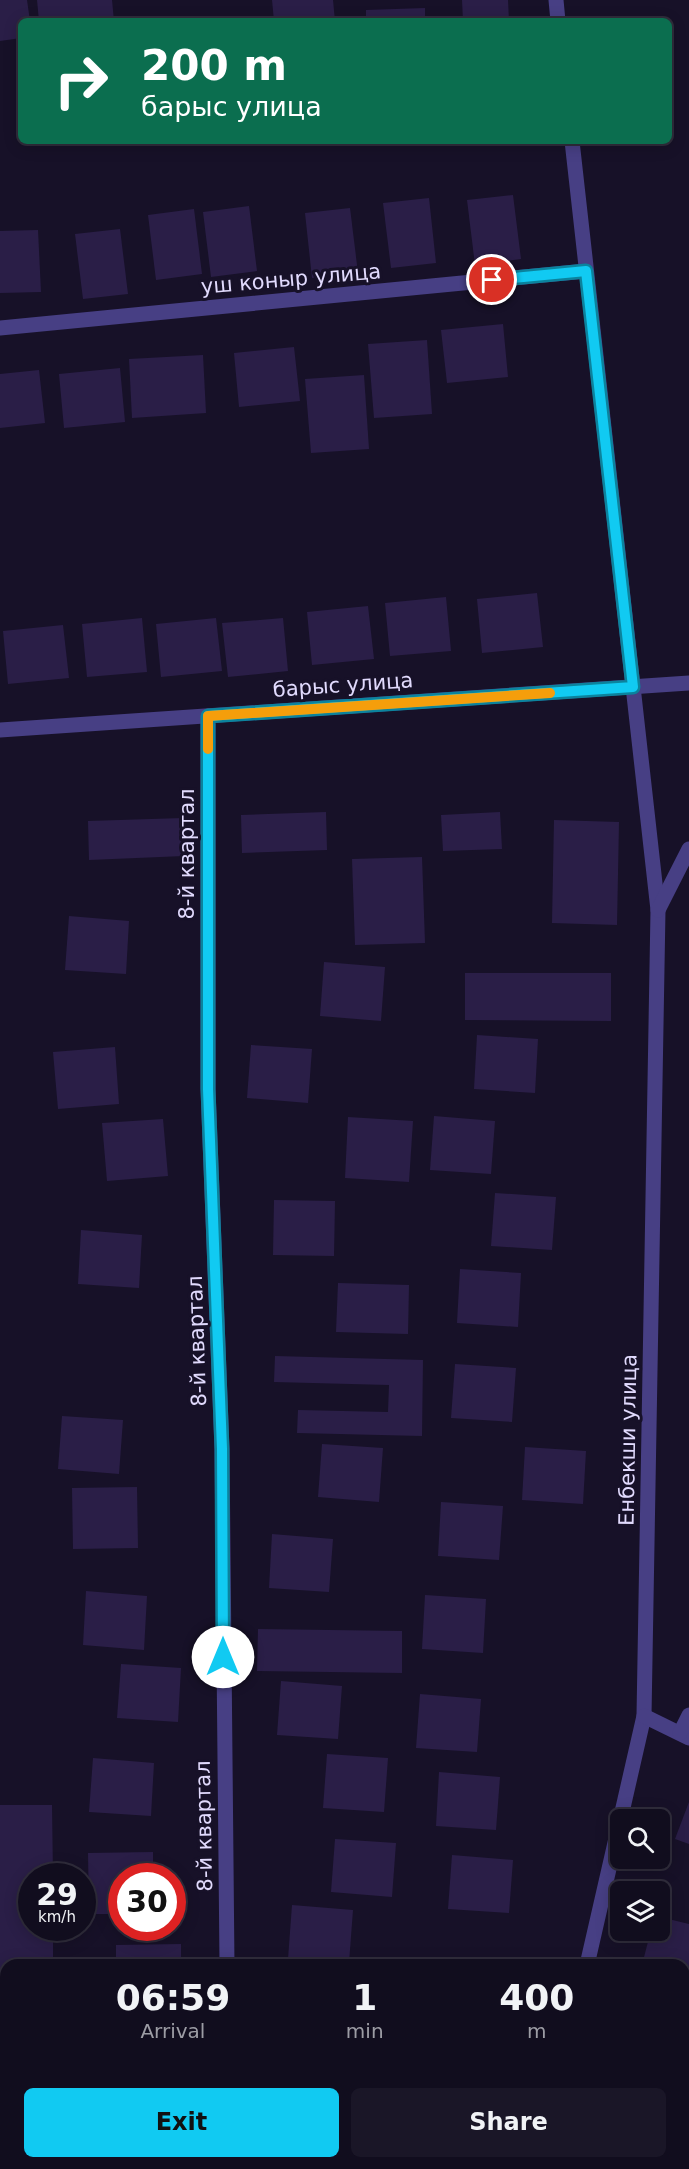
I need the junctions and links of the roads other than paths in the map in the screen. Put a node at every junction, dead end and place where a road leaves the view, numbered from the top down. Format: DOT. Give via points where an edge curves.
graph roads {
  1 [pos="556,0"];
  2 [pos="558,18"];
  3 [pos="572,144"];
  4 [pos="586,271"];
  5 [pos="0,327"];
  6 [pos="689,683"];
  7 [pos="633,687"];
  8 [pos="208,716"];
  9 [pos="0,730"];
  10 [pos="689,849"];
  11 [pos="658,910"];
  12 [pos="689,1715"];
  13 [pos="644,1716"];
  14 [pos="684,1736"];
  15 [pos="227,1959"];
  16 [pos="588,1959"];
  1 -- 2 [label="street"];
  3 -- 4 [label="street, Енбекши улица"];
  4 -- 5 [label="street, уш коныр улица"];
  4 -- 7 [label="street, Енбекши улица"];
  6 -- 7 [label="street, барыс улица"];
  7 -- 8 [label="street, барыс улица"];
  7 -- 11 [label="street, Енбекши улица"];
  8 -- 9 [label="street, барыс улица"];
  8 -- 15 [label="street, 8-й квартал" via="208,1089 222,1449"];
  10 -- 11 [label="street"];
  11 -- 13 [label="street, Енбекши улица"];
  12 -- 14 [label="street"];
  13 -- 14 [label="street"];
  13 -- 16 [label="street, Енбекши улица"];
}
